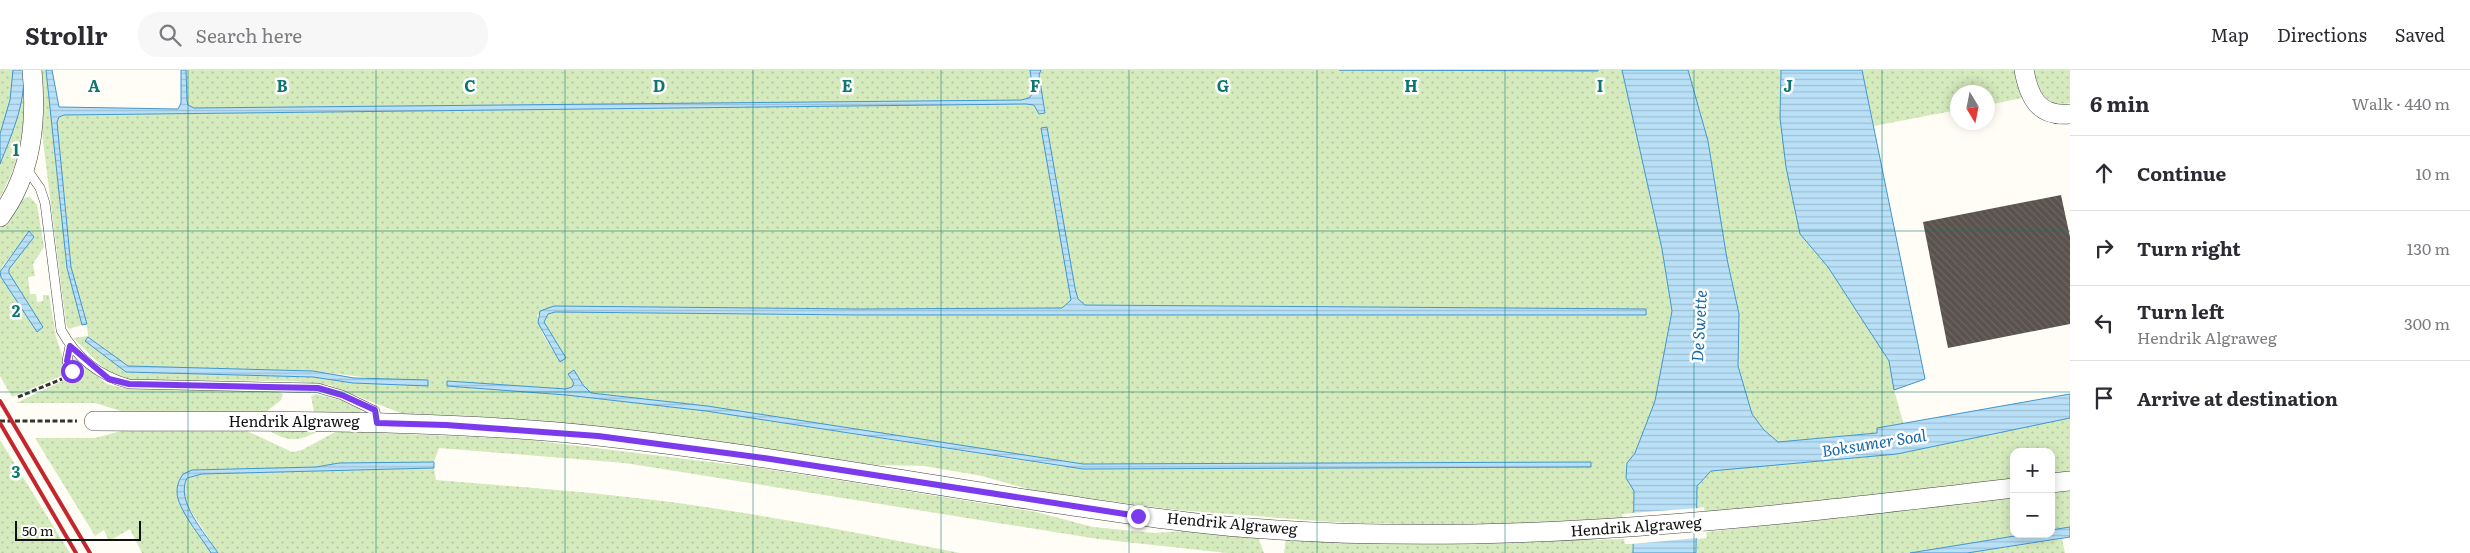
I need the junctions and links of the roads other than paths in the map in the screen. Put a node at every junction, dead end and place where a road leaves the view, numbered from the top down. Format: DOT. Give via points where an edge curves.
graph roads {
  1 [pos="32,70"];
  2 [pos="2024,70"];
  3 [pos="2070,114"];
  4 [pos="26,168"];
  5 [pos="0,217"];
  6 [pos="70,346"];
  7 [pos="72,371"];
  8 [pos="94,421"];
  9 [pos="377,423"];
  10 [pos="2070,481"];
  11 [pos="2055,483"];
  12 [pos="2010,488"];
  1 -- 4 [label="street" via="35,113"];
  2 -- 3 [label="street" via="2028,92 2037,104 2058,115"];
  4 -- 5 [label="street"];
  4 -- 6 [label="lane" via="45,202 61,330"];
  6 -- 7 [label="lane" via="67,361"];
  6 -- 9 [label="lane" via="109,379 129,384 318,388 375,410"];
  8 -- 9 [label="street, Hendrik Algraweg"];
  9 -- 12 [label="street, Hendrik Algraweg" via="598,436 764,458 1138,516 1249,528 1416,535 1512,534 1706,522"];
  10 -- 11 [label="street"];
}
